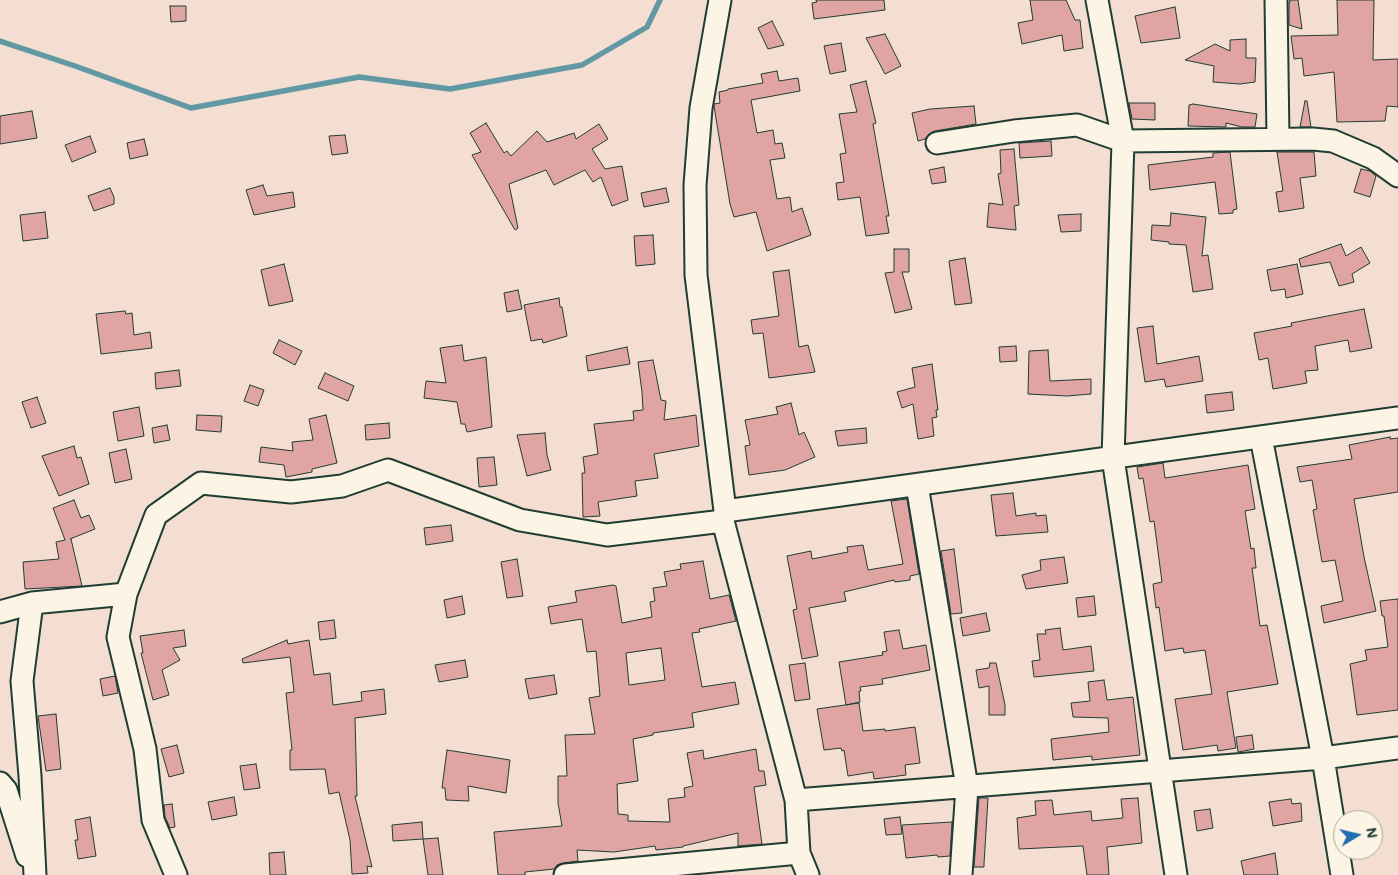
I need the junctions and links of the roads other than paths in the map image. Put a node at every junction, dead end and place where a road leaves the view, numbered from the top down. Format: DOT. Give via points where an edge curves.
graph roads {
  1 [pos="720,0"];
  2 [pos="1097,0"];
  3 [pos="1276,0"];
  4 [pos="1278,138"];
  5 [pos="1123,141"];
  6 [pos="937,143"];
  7 [pos="1398,176"];
  8 [pos="1398,418"];
  9 [pos="1261,437"];
  10 [pos="1113,458"];
  11 [pos="917,485"];
  12 [pos="724,516"];
  13 [pos="126,594"];
  14 [pos="32,603"];
  15 [pos="0,612"];
  16 [pos="1398,748"];
  17 [pos="1323,758"];
  18 [pos="1160,771"];
  19 [pos="0,782"];
  20 [pos="967,786"];
  21 [pos="796,800"];
  22 [pos="799,853"];
  23 [pos="34,875"];
  24 [pos="176,875"];
  25 [pos="565,875"];
  26 [pos="808,875"];
  27 [pos="961,875"];
  28 [pos="1176,875"];
  29 [pos="1342,875"];
  1 -- 12 [label="street" via="702,108 695,185 696,275"];
  2 -- 5 [label="street"];
  3 -- 4 [label="street"];
  4 -- 5 [label="street"];
  4 -- 7 [label="street" via="1333,141 1373,158"];
  5 -- 6 [label="street" via="1076,125"];
  5 -- 10 [label="street"];
  8 -- 9 [label="street"];
  9 -- 10 [label="street"];
  9 -- 17 [label="street"];
  10 -- 11 [label="street"];
  10 -- 18 [label="street"];
  11 -- 12 [label="street"];
  11 -- 20 [label="street"];
  12 -- 13 [label="street" via="607,535 520,520 388,470 342,486 291,492 201,483 156,515"];
  12 -- 21 [label="street"];
  13 -- 14 [label="street"];
  13 -- 24 [label="street" via="118,637 145,749 154,820"];
  14 -- 15 [label="street"];
  14 -- 23 [label="street" via="22,681"];
  16 -- 17 [label="street"];
  17 -- 18 [label="street"];
  17 -- 29 [label="street"];
  18 -- 20 [label="street"];
  18 -- 28 [label="street"];
  19 -- 23 [label="street" via="6,790"];
  20 -- 21 [label="street"];
  20 -- 27 [label="street"];
  21 -- 22 [label="street"];
  22 -- 25 [label="street"];
  22 -- 26 [label="street"];
}
